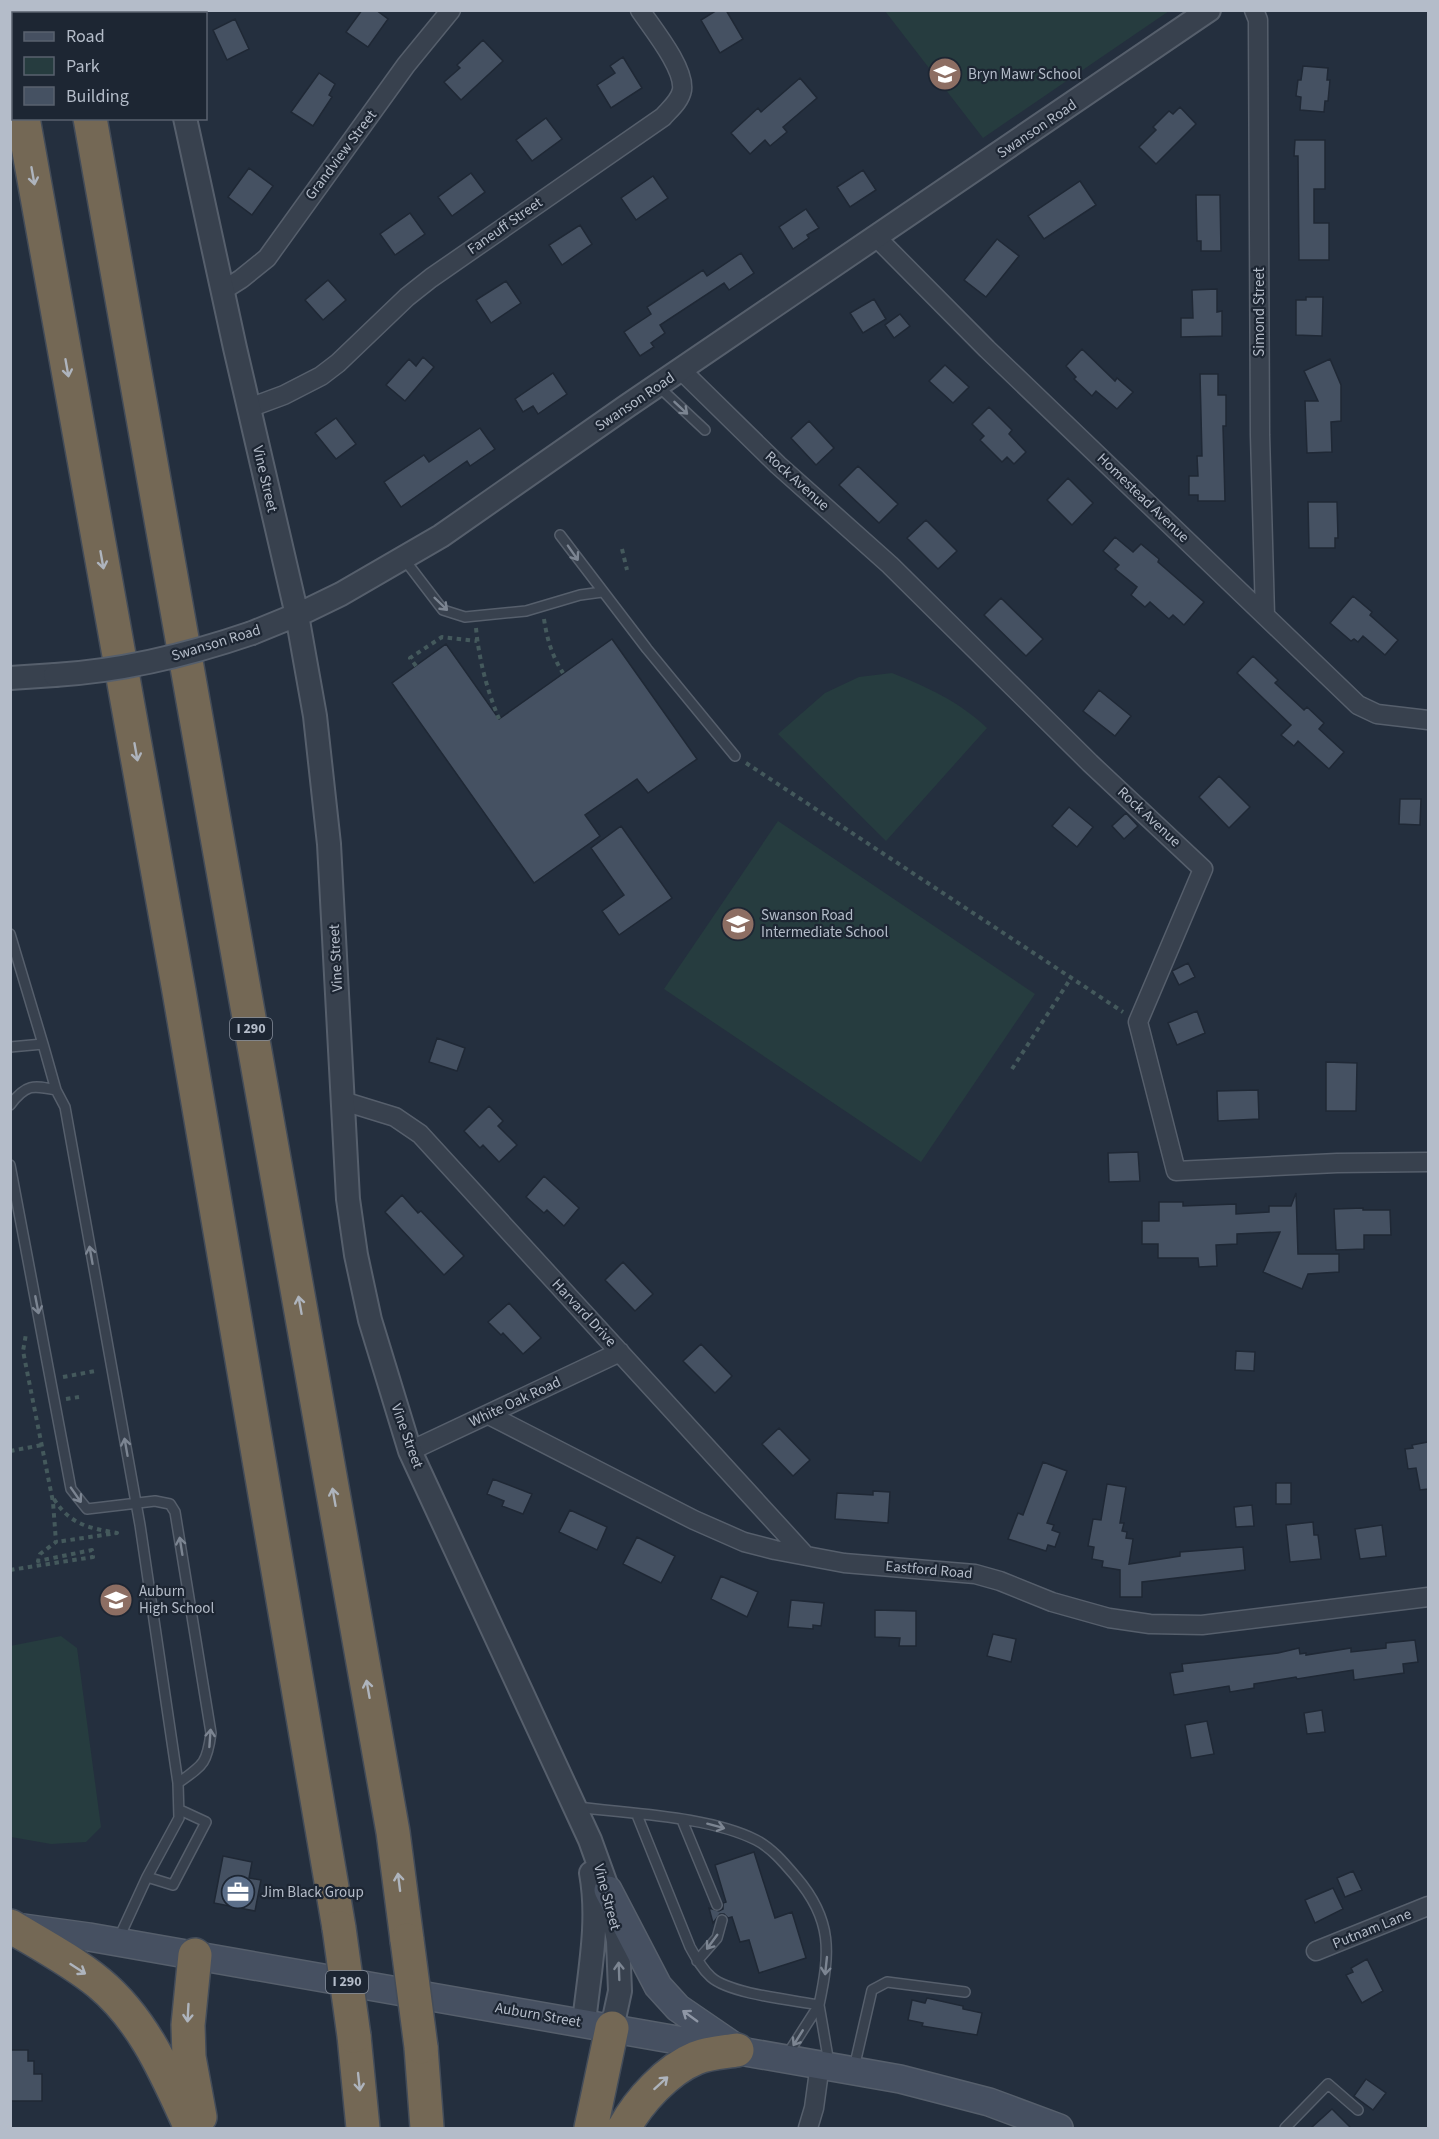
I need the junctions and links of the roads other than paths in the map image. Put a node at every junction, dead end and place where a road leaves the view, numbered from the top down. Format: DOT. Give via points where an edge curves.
graph roads {
  1 [pos="451,10"];
  2 [pos="640,10"];
  3 [pos="1209,10"];
  4 [pos="1254,10"];
  5 [pos="23,120"];
  6 [pos="90,120"];
  7 [pos="185,120"];
  8 [pos="878,238"];
  9 [pos="222,291"];
  10 [pos="681,370"];
  11 [pos="658,386"];
  12 [pos="249,408"];
  13 [pos="705,430"];
  14 [pos="560,534"];
  15 [pos="404,559"];
  16 [pos="602,592"];
  17 [pos="297,615"];
  18 [pos="1265,615"];
  19 [pos="10,678"];
  20 [pos="1428,720"];
  21 [pos="735,756"];
  22 [pos="10,934"];
  23 [pos="44,1044"];
  24 [pos="10,1047"];
  25 [pos="56,1090"];
  26 [pos="343,1101"];
  27 [pos="10,1105"];
  28 [pos="1428,1162"];
  29 [pos="10,1165"];
  30 [pos="620,1352"];
  31 [pos="489,1415"];
  32 [pos="410,1451"];
  33 [pos="136,1504"];
  34 [pos="805,1555"];
  35 [pos="1428,1597"];
  36 [pos="559,1772"];
  37 [pos="178,1783"];
  38 [pos="575,1807"];
  39 [pos="180,1810"];
  40 [pos="637,1815"];
  41 [pos="682,1820"];
  42 [pos="147,1877"];
  43 [pos="608,1890"];
  44 [pos="717,1905"];
  45 [pos="1428,1906"];
  46 [pos="722,1920"];
  47 [pos="10,1926"];
  48 [pos="117,1942"];
  49 [pos="1316,1952"];
  50 [pos="195,1955"];
  51 [pos="697,1961"];
  52 [pos="965,1992"];
  53 [pos="819,2005"];
  54 [pos="598,2026"];
  55 [pos="738,2050"];
  56 [pos="785,2059"];
  57 [pos="834,2067"];
  58 [pos="1358,2110"];
  59 [pos="1044,2126"];
  60 [pos="191,2128"];
  61 [pos="202,2128"];
  62 [pos="363,2128"];
  63 [pos="427,2128"];
  64 [pos="591,2128"];
  65 [pos="624,2128"];
  66 [pos="808,2128"];
  67 [pos="1285,2128"];
  1 -- 9 [label="street, Grandview Street" via="419,48 267,258"];
  2 -- 12 [label="street, Faneuff Street" via="681,76 682,91 663,117 431,278 321,376"];
  3 -- 8 [label="street, Swanson Road"];
  4 -- 18 [label="street, Simond Street" via="1258,20"];
  5 -- 62 [label="highway, I 290, one-way, bridge" via="193,1073 339,1928"];
  63 -- 6 [label="highway, I 290, one-way, bridge" via="421,2047 391,1820"];
  7 -- 9 [label="street, Vine Street"];
  8 -- 10 [label="street, Swanson Road"];
  8 -- 18 [label="street, Homestead Avenue" via="987,349"];
  9 -- 12 [label="street, Vine Street"];
  10 -- 11 [label="street, Swanson Road"];
  10 -- 28 [label="street, Rock Avenue" via="778,465 890,565 1090,763 1203,868 1138,1022 1176,1171"];
  11 -- 13 [label="lane, one-way"];
  11 -- 15 [label="street, Swanson Road"];
  12 -- 17 [label="street, Vine Street"];
  14 -- 16 [label="lane, one-way"];
  15 -- 16 [label="lane, one-way" via="443,610 465,616 526,611"];
  15 -- 17 [label="street, Swanson Road"];
  16 -- 21 [label="lane"];
  17 -- 19 [label="street, Swanson Road, bridge" via="208,647 129,667"];
  17 -- 26 [label="street, Vine Street" via="327,812"];
  18 -- 20 [label="street, Homestead Avenue" via="1358,705 1377,714"];
  22 -- 23 [label="lane"];
  23 -- 24 [label="lane"];
  23 -- 25 [label="lane"];
  25 -- 27 [label="lane" via="35,1086 19,1094"];
  33 -- 25 [label="lane, one-way" via="65,1107"];
  26 -- 30 [label="street, Harvard Drive" via="395,1117 420,1134"];
  26 -- 32 [label="street, Vine Street" via="348,1199 356,1256 382,1364"];
  29 -- 33 [label="lane, one-way" via="71,1489 87,1509"];
  30 -- 31 [label="street, White Oak Road"];
  30 -- 34 [label="street, Harvard Drive"];
  31 -- 32 [label="street, White Oak Road"];
  31 -- 34 [label="street, Eastford Road" via="711,1528 760,1547"];
  32 -- 36 [label="street, Vine Street"];
  33 -- 37 [label="lane"];
  37 -- 33 [label="lane, one-way" via="208,1756 212,1733 175,1512 170,1503"];
  34 -- 35 [label="street, Eastford Road" via="844,1563 975,1574 1080,1610 1150,1624 1205,1625"];
  36 -- 38 [label="street, Vine Street"];
  36 -- 54 [label="street, Vine Street" via="595,1891 592,1960"];
  37 -- 39 [label="lane"];
  38 -- 40 [label="lane"];
  38 -- 43 [label="street, Vine Street"];
  39 -- 42 [label="lane"];
  39 -- 42 [label="lane" via="206,1822 173,1885"];
  40 -- 41 [label="lane"];
  40 -- 51 [label="lane"];
  41 -- 44 [label="lane"];
  41 -- 53 [label="lane, one-way" via="705,1823 757,1841 804,1886 819,1912 828,1947"];
  42 -- 48 [label="lane"];
  54 -- 43 [label="street, Vine Street, one-way" via="620,1991 618,1941"];
  55 -- 43 [label="main road, one-way" via="667,1998 651,1975"];
  45 -- 49 [label="street, Putnam Lane"];
  46 -- 51 [label="lane, one-way" via="717,1938"];
  47 -- 48 [label="main road, Auburn Street"];
  47 -- 60 [label="highway, one-way" via="98,1982 122,2006 154,2051"];
  48 -- 50 [label="main road, Auburn Street"];
  50 -- 54 [label="main road, Auburn Street"];
  50 -- 61 [label="highway, one-way" via="188,2025"];
  51 -- 53 [label="lane" via="722,1985"];
  52 -- 57 [label="lane" via="886,1982 872,1990"];
  53 -- 56 [label="lane, one-way"];
  53 -- 57 [label="lane"];
  54 -- 55 [label="main road, Auburn Street"];
  54 -- 64 [label="highway"];
  55 -- 56 [label="main road, Auburn Street"];
  65 -- 55 [label="highway, one-way" via="658,2084 680,2068 697,2057"];
  56 -- 57 [label="main road, Auburn Street"];
  57 -- 59 [label="main road, Auburn Street" via="955,2092"];
  57 -- 66 [label="street"];
  58 -- 67 [label="lane" via="1328,2084"];
}
